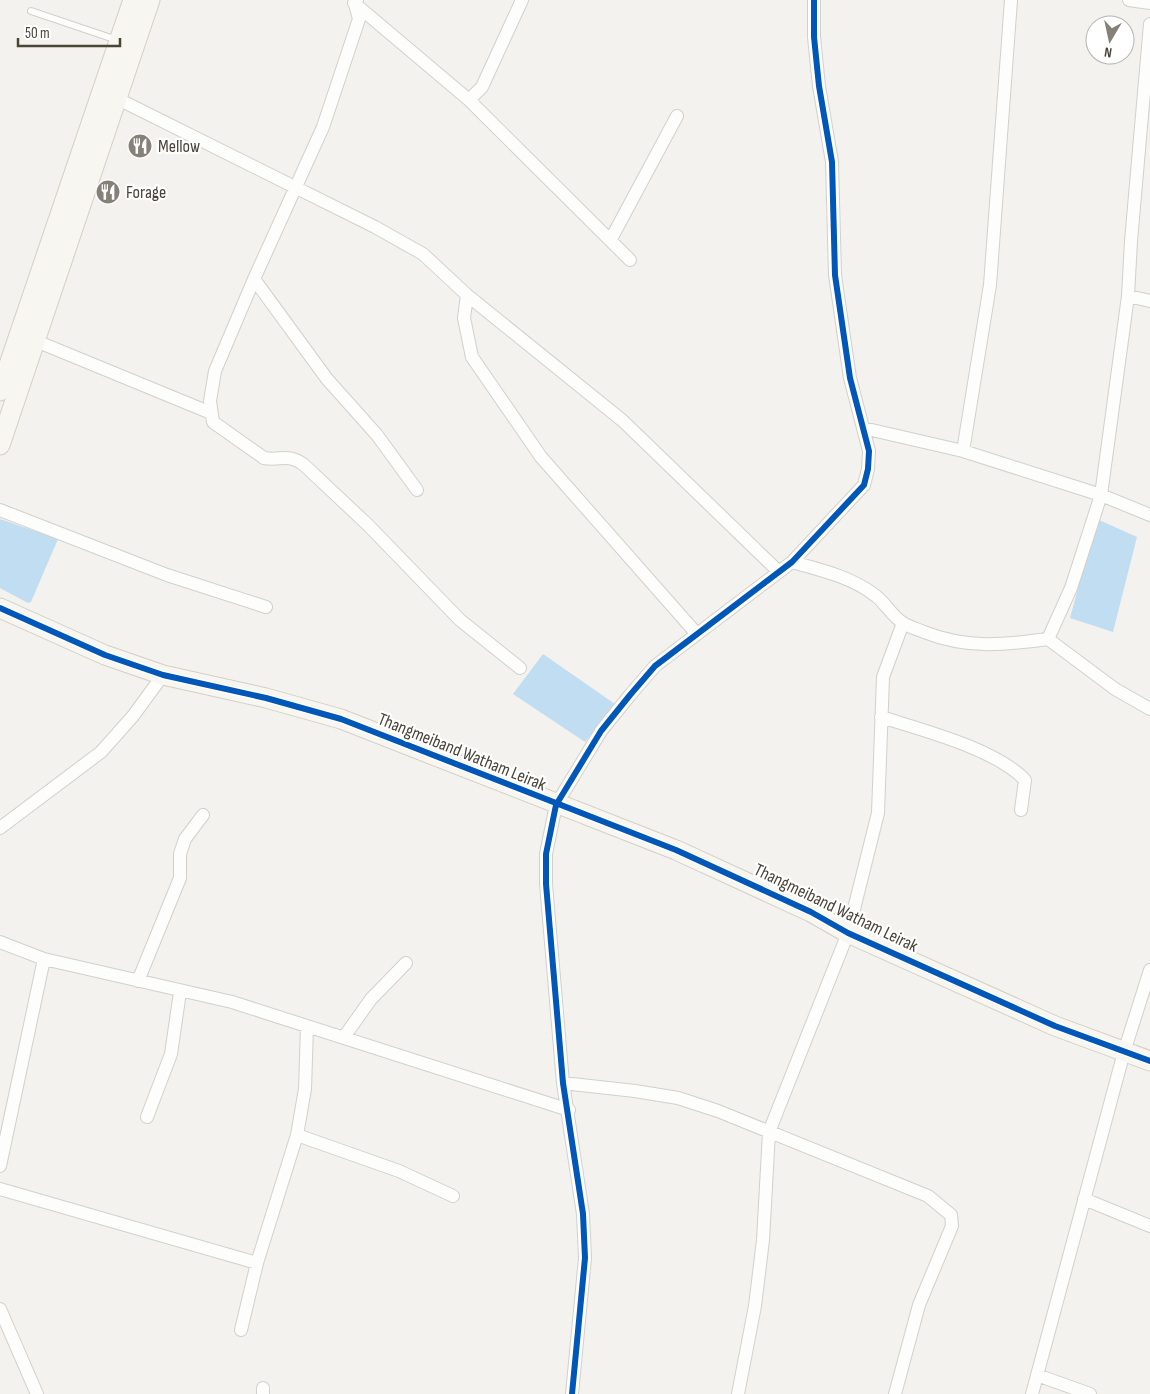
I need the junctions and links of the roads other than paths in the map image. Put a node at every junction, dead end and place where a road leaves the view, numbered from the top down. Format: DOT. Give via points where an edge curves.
graph roads {
  1 [pos="133,0"];
  2 [pos="150,0"];
  3 [pos="522,0"];
  4 [pos="814,0"];
  5 [pos="1012,0"];
  6 [pos="1129,0"];
  7 [pos="354,1"];
  8 [pos="1150,2"];
  9 [pos="31,11"];
  10 [pos="1150,24"];
  11 [pos="119,41"];
  12 [pos="108,94"];
  13 [pos="469,100"];
  14 [pos="677,116"];
  15 [pos="295,188"];
  16 [pos="611,240"];
  17 [pos="630,260"];
  18 [pos="254,279"];
  19 [pos="467,294"];
  20 [pos="1128,296"];
  21 [pos="1150,301"];
  22 [pos="36,341"];
  23 [pos="0,390"];
  24 [pos="211,413"];
  25 [pos="864,428"];
  26 [pos="0,445"];
  27 [pos="963,451"];
  28 [pos="417,490"];
  29 [pos="1101,495"];
  30 [pos="0,510"];
  31 [pos="1150,515"];
  32 [pos="792,562"];
  33 [pos="778,571"];
  34 [pos="266,607"];
  35 [pos="0,608"];
  36 [pos="903,623"];
  37 [pos="696,633"];
  38 [pos="1048,639"];
  39 [pos="520,668"];
  40 [pos="163,675"];
  41 [pos="1150,709"];
  42 [pos="881,717"];
  43 [pos="556,805"];
  44 [pos="1021,810"];
  45 [pos="203,815"];
  46 [pos="0,828"];
  47 [pos="848,933"];
  48 [pos="0,942"];
  49 [pos="44,958"];
  50 [pos="406,963"];
  51 [pos="1150,970"];
  52 [pos="138,981"];
  53 [pos="180,992"];
  54 [pos="307,1026"];
  55 [pos="344,1037"];
  56 [pos="1124,1052"];
  57 [pos="1150,1060"];
  58 [pos="563,1083"];
  59 [pos="569,1110"];
  60 [pos="146,1117"];
  61 [pos="769,1132"];
  62 [pos="297,1135"];
  63 [pos="0,1166"];
  64 [pos="0,1189"];
  65 [pos="453,1196"];
  66 [pos="1084,1198"];
  67 [pos="1150,1226"];
  68 [pos="257,1263"];
  69 [pos="0,1309"];
  70 [pos="241,1330"];
  71 [pos="1036,1375"];
  72 [pos="36,1394"];
  73 [pos="572,1394"];
  74 [pos="738,1394"];
  75 [pos="895,1394"];
  76 [pos="1032,1394"];
  77 [pos="1090,1394"];
  1 -- 11 [label="street"];
  2 -- 12 [label="street"];
  3 -- 13 [label="street" via="482,87"];
  4 -- 25 [label="street" via="819,86 832,162 836,275 850,378"];
  5 -- 27 [label="street" via="990,285"];
  6 -- 8 [label="street"];
  7 -- 13 [label="street"];
  7 -- 15 [label="street" via="359,19 356,30 323,127"];
  9 -- 11 [label="lane"];
  10 -- 20 [label="street"];
  11 -- 12 [label="street"];
  12 -- 15 [label="street"];
  12 -- 22 [label="street"];
  12 -- 23 [label="street"];
  13 -- 16 [label="street"];
  14 -- 16 [label="street"];
  15 -- 18 [label="street"];
  15 -- 19 [label="street" via="402,240 423,254"];
  16 -- 17 [label="street"];
  18 -- 24 [label="street" via="216,371"];
  18 -- 28 [label="street" via="327,380 377,435"];
  19 -- 33 [label="street" via="622,421"];
  19 -- 37 [label="street" via="464,318 472,357 540,456"];
  20 -- 21 [label="street"];
  20 -- 29 [label="street"];
  22 -- 24 [label="street"];
  22 -- 26 [label="street"];
  24 -- 39 [label="street" via="221,430 264,458 272,460 286,456 303,464 368,525 460,620"];
  25 -- 27 [label="street"];
  25 -- 32 [label="street" via="869,450 864,485"];
  27 -- 29 [label="street"];
  29 -- 31 [label="street"];
  29 -- 38 [label="street" via="1071,588"];
  30 -- 34 [label="street" via="167,575"];
  32 -- 33 [label="street"];
  32 -- 36 [label="street" via="830,572 863,586"];
  33 -- 37 [label="street"];
  35 -- 40 [label="street, Thangmeiband Watham Leirak" via="105,655"];
  36 -- 38 [label="street" via="955,642 987,646"];
  36 -- 42 [label="street" via="883,677"];
  37 -- 43 [label="street" via="655,666 630,694 601,731"];
  38 -- 41 [label="street" via="1115,689"];
  40 -- 43 [label="street, Thangmeiband Watham Leirak" via="341,719"];
  40 -- 46 [label="street" via="101,752"];
  42 -- 44 [label="street" via="958,741 1015,770 1025,780"];
  42 -- 47 [label="street" via="878,812"];
  43 -- 47 [label="street, Thangmeiband Watham Leirak" via="676,850 812,912"];
  43 -- 58 [label="street" via="546,854 546,884"];
  45 -- 52 [label="street" via="184,839 180,878"];
  47 -- 56 [label="street, Thangmeiband Watham Leirak" via="1055,1026"];
  47 -- 61 [label="street"];
  48 -- 49 [label="street"];
  49 -- 52 [label="street"];
  49 -- 63 [label="street"];
  50 -- 55 [label="street" via="371,999"];
  51 -- 56 [label="street"];
  52 -- 53 [label="street"];
  53 -- 54 [label="street" via="232,1002"];
  53 -- 60 [label="street" via="171,1054"];
  54 -- 55 [label="street"];
  54 -- 62 [label="street" via="305,1089"];
  55 -- 59 [label="street"];
  56 -- 57 [label="street, Thangmeiband Watham Leirak"];
  56 -- 66 [label="street"];
  58 -- 59 [label="street"];
  58 -- 61 [label="street" via="678,1098"];
  59 -- 73 [label="street" via="583,1214 585,1258"];
  61 -- 74 [label="street" via="763,1240 755,1306"];
  61 -- 75 [label="street" via="928,1196 951,1216 952,1226 919,1305"];
  62 -- 65 [label="street" via="399,1171"];
  62 -- 68 [label="street"];
  64 -- 68 [label="street"];
  66 -- 67 [label="street"];
  66 -- 71 [label="street"];
  68 -- 70 [label="street"];
  69 -- 72 [label="street"];
  71 -- 76 [label="street"];
  71 -- 77 [label="street"];
}
